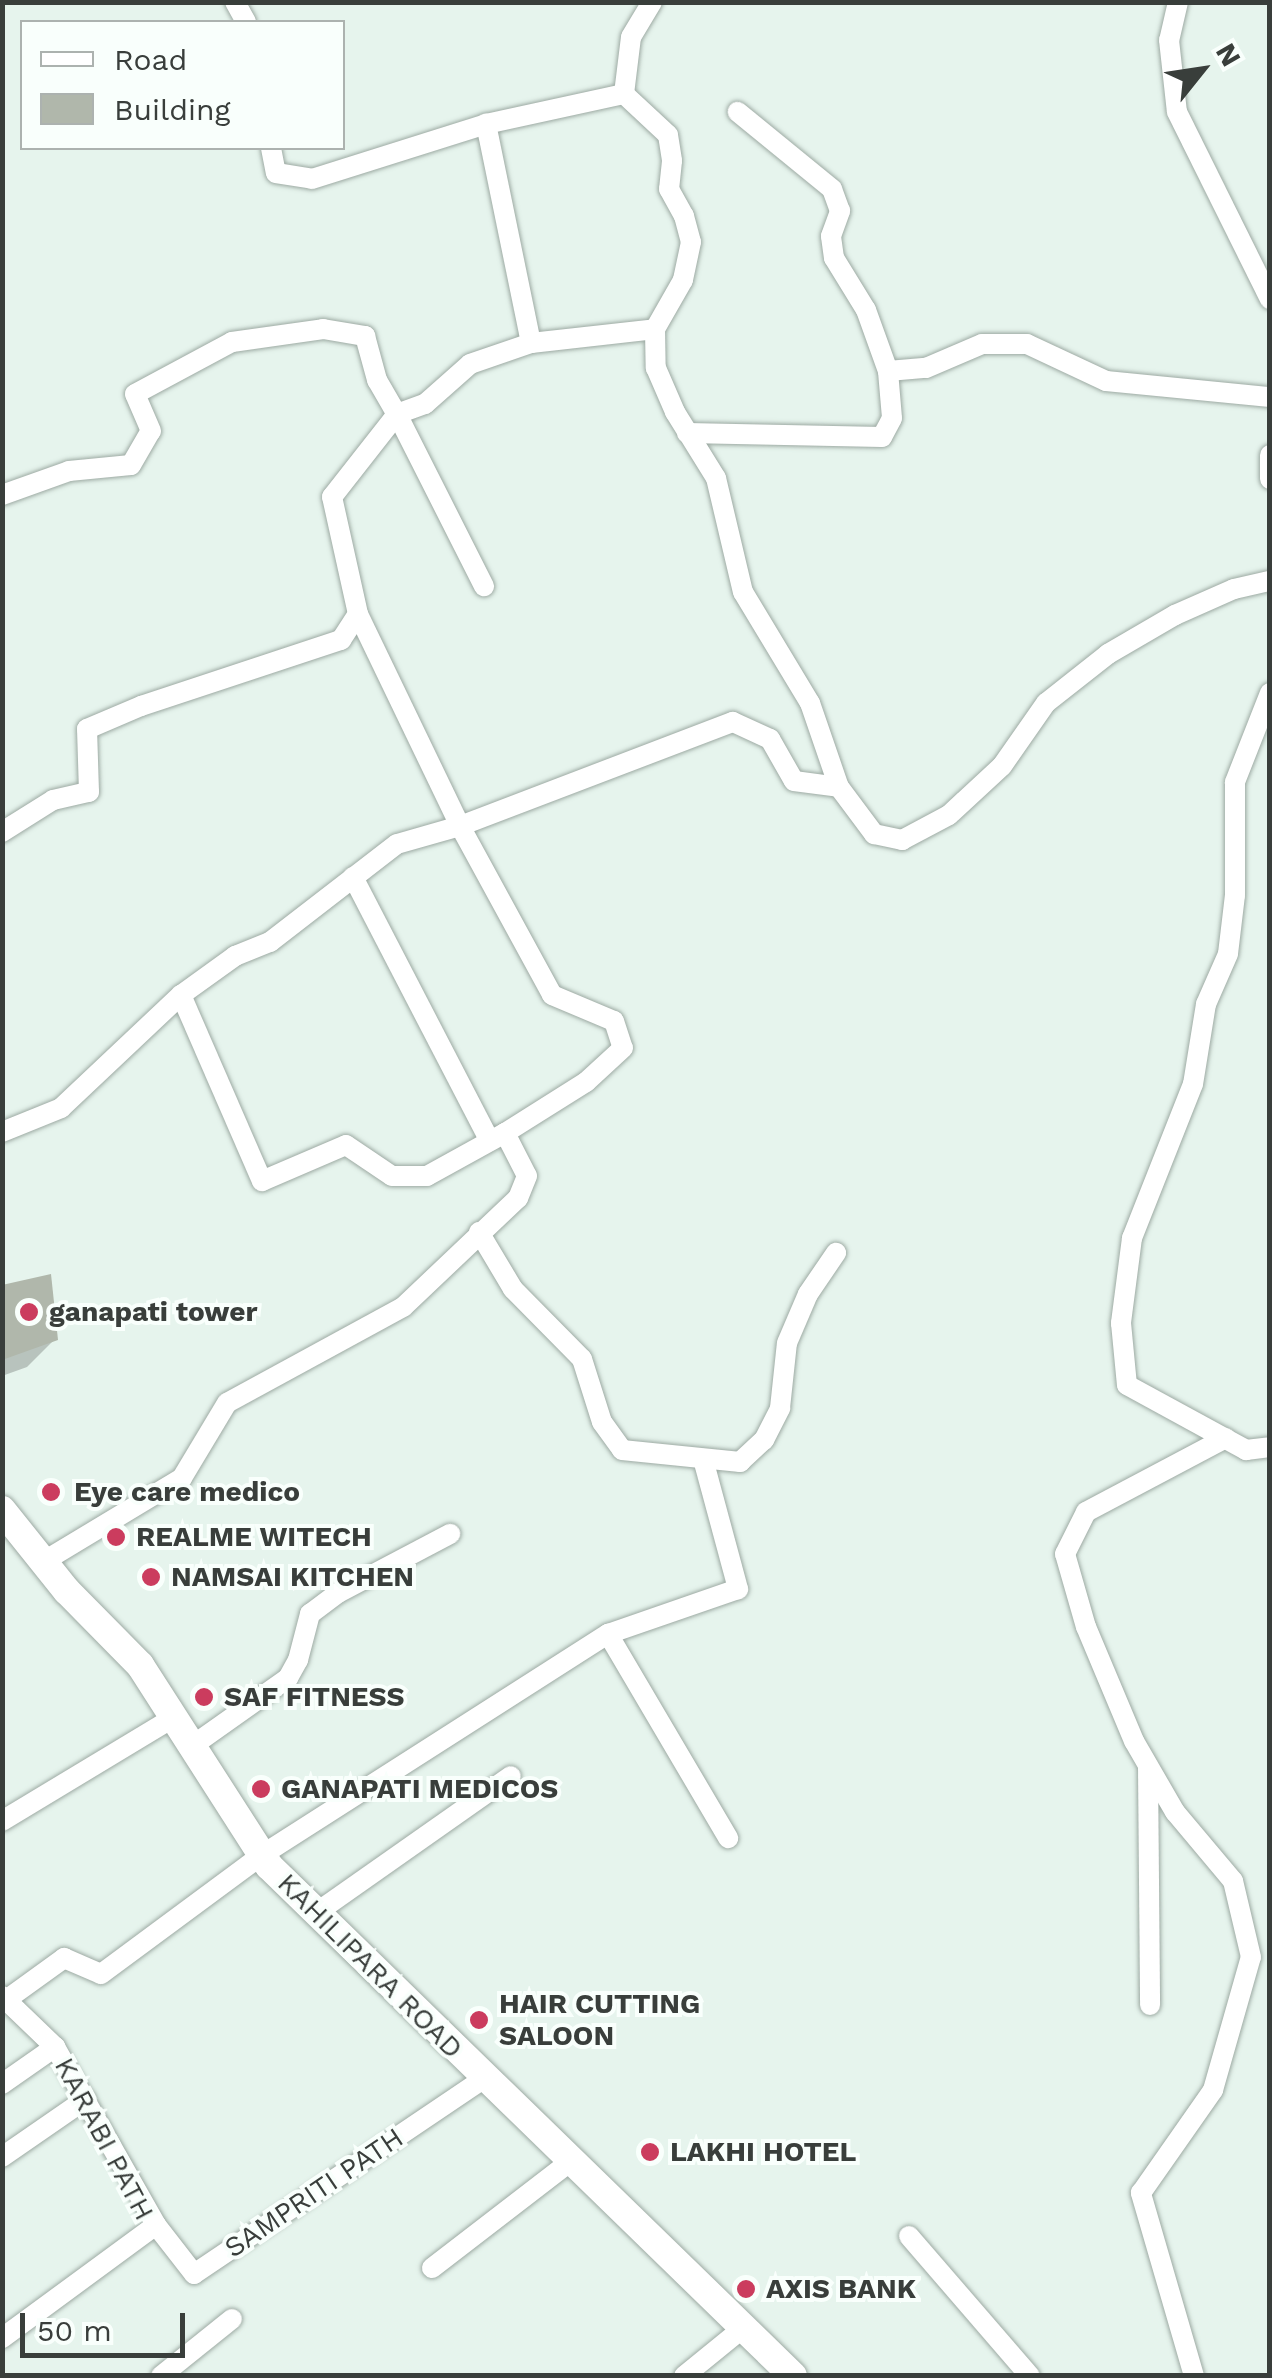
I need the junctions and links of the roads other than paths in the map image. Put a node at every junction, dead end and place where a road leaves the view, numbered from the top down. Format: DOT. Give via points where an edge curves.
graph roads {
  1 [pos="652,2"];
  2 [pos="1162,2"];
  3 [pos="1178,2"];
  4 [pos="1168,40"];
  5 [pos="624,94"];
  6 [pos="738,112"];
  7 [pos="486,124"];
  8 [pos="272,150"];
  9 [pos="1270,299"];
  10 [pos="655,329"];
  11 [pos="531,343"];
  12 [pos="888,370"];
  13 [pos="1270,398"];
  14 [pos="396,414"];
  15 [pos="687,432"];
  16 [pos="1270,455"];
  17 [pos="1270,480"];
  18 [pos="2,495"];
  19 [pos="1270,582"];
  20 [pos="484,586"];
  21 [pos="358,614"];
  22 [pos="1270,693"];
  23 [pos="838,786"];
  24 [pos="460,826"];
  25 [pos="2,832"];
  26 [pos="353,878"];
  27 [pos="182,995"];
  28 [pos="2,1132"];
  29 [pos="497,1137"];
  30 [pos="480,1232"];
  31 [pos="836,1253"];
  32 [pos="1226,1438"];
  33 [pos="1270,1448"];
  34 [pos="704,1459"];
  35 [pos="4,1516"];
  36 [pos="450,1534"];
  37 [pos="43,1562"];
  38 [pos="608,1634"];
  39 [pos="173,1718"];
  40 [pos="192,1746"];
  41 [pos="1148,1766"];
  42 [pos="511,1776"];
  43 [pos="2,1820"];
  44 [pos="728,1838"];
  45 [pos="262,1854"];
  46 [pos="316,1913"];
  47 [pos="4,1998"];
  48 [pos="1150,2005"];
  49 [pos="54,2048"];
  50 [pos="485,2078"];
  51 [pos="2,2084"];
  52 [pos="86,2099"];
  53 [pos="2,2157"];
  54 [pos="571,2161"];
  55 [pos="156,2225"];
  56 [pos="909,2236"];
  57 [pos="432,2268"];
  58 [pos="232,2319"];
  59 [pos="744,2328"];
  60 [pos="2,2338"];
  61 [pos="162,2376"];
  62 [pos="684,2376"];
  63 [pos="793,2376"];
  64 [pos="1030,2376"];
  65 [pos="1194,2376"];
  1 -- 5 [label="street" via="631,37"];
  2 -- 4 [label="street"];
  3 -- 4 [label="street"];
  4 -- 9 [label="street" via="1177,112"];
  5 -- 7 [label="street"];
  5 -- 10 [label="street" via="668,135 669,190 691,242 683,280"];
  6 -- 12 [label="street" via="832,189 840,211 831,236 834,258 866,310"];
  7 -- 8 [label="street" via="312,179 276,173"];
  7 -- 11 [label="street"];
  10 -- 11 [label="street"];
  10 -- 15 [label="street" via="656,368"];
  11 -- 14 [label="street" via="470,364 425,404"];
  12 -- 13 [label="street" via="926,368 982,344 1027,344 1106,381"];
  12 -- 15 [label="street" via="892,418 882,437"];
  14 -- 18 [label="street" via="377,380 365,336 323,329 232,342 136,394 150,431 131,465 70,472"];
  14 -- 20 [label="street"];
  14 -- 21 [label="street" via="332,497"];
  15 -- 23 [label="street" via="716,478 743,592 810,702"];
  16 -- 17 [label="street"];
  19 -- 23 [label="street" via="1234,589 1175,615 1108,654 1046,704 1002,766 949,815 902,840 874,834"];
  21 -- 24 [label="street"];
  21 -- 25 [label="street" via="340,640 87,729 89,792 53,800"];
  22 -- 32 [label="street" via="1235,782 1228,954 1206,1004 1192,1084 1132,1238 1121,1323 1127,1385"];
  23 -- 24 [label="street" via="794,781 770,739 734,722"];
  24 -- 26 [label="street" via="397,844"];
  24 -- 29 [label="street" via="552,995 614,1021 624,1048 586,1082"];
  26 -- 27 [label="street" via="270,942 235,956"];
  26 -- 29 [label="street"];
  27 -- 28 [label="street" via="61,1108"];
  27 -- 29 [label="street" via="262,1181 346,1145 392,1176 427,1176"];
  29 -- 30 [label="street" via="527,1176 518,1198"];
  30 -- 34 [label="street" via="513,1289 582,1358 602,1422 622,1450"];
  30 -- 37 [label="street" via="402,1308 227,1403 182,1478"];
  31 -- 34 [label="street" via="787,1342 780,1408 764,1440 740,1462"];
  32 -- 33 [label="street" via="1246,1450"];
  32 -- 41 [label="street" via="1086,1512 1065,1554 1086,1627"];
  34 -- 38 [label="street" via="738,1588"];
  35 -- 37 [label="main road, KAHILIPARA ROAD"];
  36 -- 40 [label="street" via="310,1614 288,1678"];
  37 -- 39 [label="main road, KAHILIPARA ROAD" via="140,1665"];
  38 -- 44 [label="street"];
  38 -- 45 [label="street"];
  39 -- 40 [label="main road, KAHILIPARA ROAD"];
  39 -- 43 [label="street"];
  40 -- 45 [label="main road, KAHILIPARA ROAD"];
  41 -- 48 [label="street"];
  41 -- 65 [label="street" via="1175,1812 1233,1881 1251,1957 1213,2090 1141,2193"];
  42 -- 46 [label="street"];
  45 -- 46 [label="main road, KAHILIPARA ROAD"];
  45 -- 47 [label="street" via="102,1974 64,1958"];
  46 -- 50 [label="main road, KAHILIPARA ROAD"];
  47 -- 49 [label="street"];
  49 -- 51 [label="street, KARABI PATH"];
  49 -- 52 [label="street, KARABI PATH"];
  50 -- 54 [label="main road, KAHILIPARA ROAD"];
  50 -- 55 [label="street, SAMPRITI PATH" via="194,2274"];
  52 -- 53 [label="street"];
  52 -- 55 [label="street, KARABI PATH"];
  54 -- 57 [label="street"];
  54 -- 59 [label="main road, KAHILIPARA ROAD"];
  55 -- 60 [label="street, KARABI PATH"];
  56 -- 64 [label="street"];
  58 -- 61 [label="street"];
  59 -- 62 [label="street"];
  59 -- 63 [label="main road, KAHILIPARA ROAD"];
}
